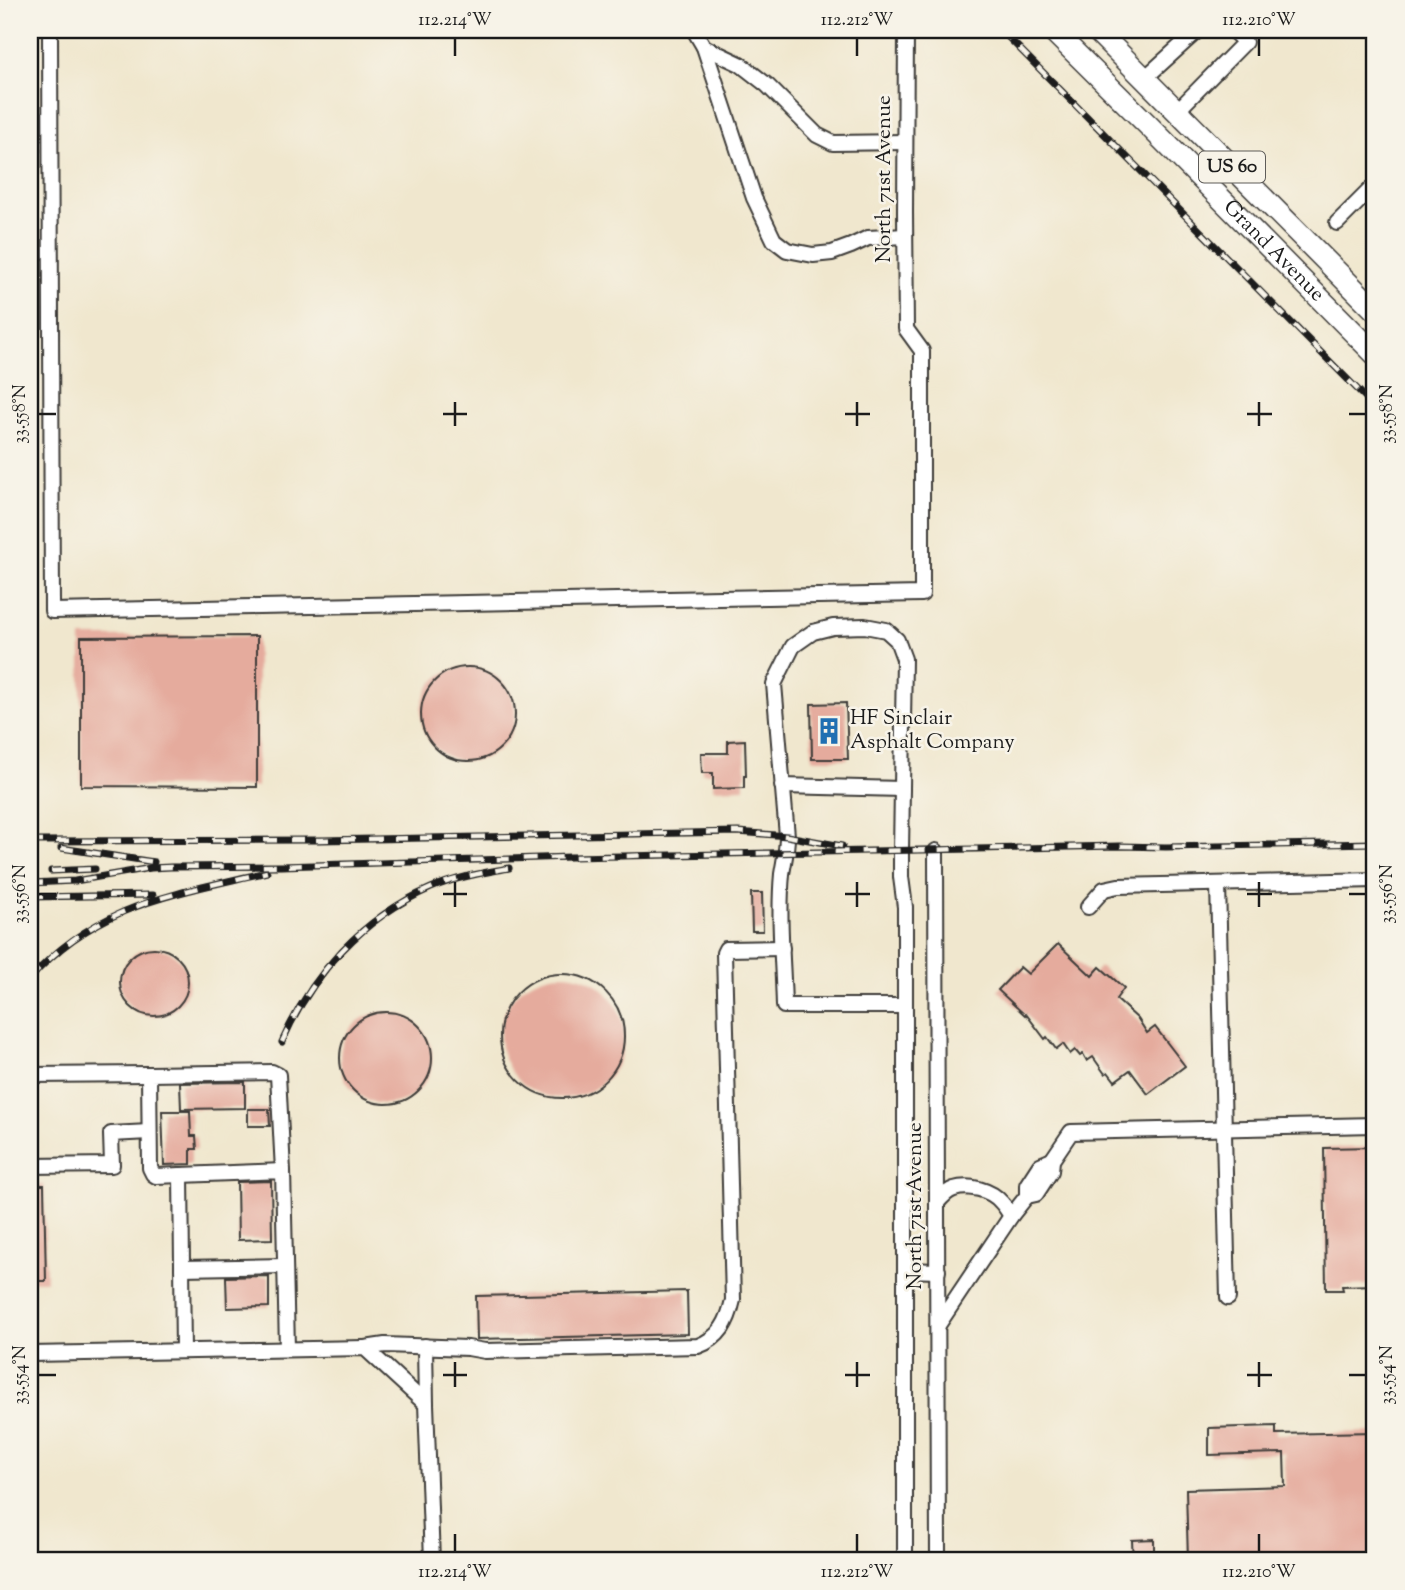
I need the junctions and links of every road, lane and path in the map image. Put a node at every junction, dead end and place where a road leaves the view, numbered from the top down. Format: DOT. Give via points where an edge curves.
graph roads {
  1 [pos="50,30"];
  2 [pos="694,30"];
  3 [pos="906,30"];
  4 [pos="1052,30"];
  5 [pos="1096,30"];
  6 [pos="1198,30"];
  7 [pos="1232,30"];
  8 [pos="704,47"];
  9 [pos="1145,78"];
  10 [pos="1177,111"];
  11 [pos="905,142"];
  12 [pos="1375,186"];
  13 [pos="1337,223"];
  14 [pos="905,236"];
  15 [pos="1372,307"];
  16 [pos="1345,324"];
  17 [pos="1375,354"];
  18 [pos="782,786"];
  19 [pos="902,789"];
  20 [pos="936,851"];
  21 [pos="1375,880"];
  22 [pos="1218,884"];
  23 [pos="1088,907"];
  24 [pos="782,948"];
  25 [pos="905,1006"];
  26 [pos="149,1074"];
  27 [pos="30,1075"];
  28 [pos="1375,1125"];
  29 [pos="1224,1128"];
  30 [pos="149,1132"];
  31 [pos="30,1166"];
  32 [pos="283,1171"];
  33 [pos="181,1175"];
  34 [pos="937,1203"];
  35 [pos="1011,1216"];
  36 [pos="285,1266"];
  37 [pos="182,1268"];
  38 [pos="905,1270"];
  39 [pos="937,1271"];
  40 [pos="1228,1298"];
  41 [pos="938,1325"];
  42 [pos="425,1346"];
  43 [pos="365,1348"];
  44 [pos="287,1349"];
  45 [pos="183,1351"];
  46 [pos="30,1354"];
  47 [pos="426,1404"];
  48 [pos="432,1560"];
  49 [pos="905,1560"];
  50 [pos="938,1560"];
  1 -- 14 [label="lane, North 71st Avenue" via="52,611 922,594 922,351 906,329"];
  2 -- 8 [label="lane"];
  3 -- 11 [label="lane, North 71st Avenue"];
  4 -- 16 [label="highway, Grand Avenue / US 60"];
  5 -- 9 [label="highway, Grand Avenue / US 60"];
  6 -- 9 [label="lane"];
  7 -- 10 [label="lane" via="1245,42"];
  8 -- 11 [label="lane" via="740,64 817,135 833,143"];
  8 -- 14 [label="lane" via="754,198 774,240 787,250 813,255 832,253 868,238"];
  9 -- 10 [label="highway, Grand Avenue / US 60"];
  10 -- 15 [label="highway, Grand Avenue / US 60"];
  11 -- 14 [label="lane, North 71st Avenue"];
  12 -- 13 [label="lane"];
  15 -- 16 [label="highway"];
  16 -- 17 [label="highway, Grand Avenue / US 60"];
  18 -- 19 [label="lane"];
  18 -- 19 [label="lane, North 71st Avenue" via="774,684 793,646 813,632 865,626 886,630 897,640 904,659"];
  18 -- 24 [label="lane, North 71st Avenue" via="786,836"];
  19 -- 25 [label="lane, North 71st Avenue"];
  20 -- 34 [label="lane, North 71st Avenue"];
  21 -- 22 [label="lane"];
  22 -- 23 [label="lane" via="1118,886 1104,889"];
  22 -- 29 [label="lane"];
  24 -- 25 [label="lane, North 71st Avenue" via="784,1006"];
  24 -- 42 [label="lane" via="735,948 724,953 733,1300 722,1329 698,1346 485,1351"];
  25 -- 38 [label="lane, North 71st Avenue"];
  26 -- 27 [label="lane"];
  26 -- 30 [label="lane"];
  26 -- 32 [label="lane" via="278,1075"];
  28 -- 29 [label="lane"];
  29 -- 35 [label="lane" via="1071,1132 1037,1194 1027,1196"];
  29 -- 40 [label="lane"];
  30 -- 31 [label="lane" via="111,1134 112,1165"];
  30 -- 33 [label="lane" via="153,1174"];
  32 -- 33 [label="lane"];
  32 -- 36 [label="lane"];
  33 -- 37 [label="lane"];
  34 -- 35 [label="lane" via="954,1189 982,1189 1000,1200"];
  34 -- 39 [label="lane, North 71st Avenue"];
  35 -- 41 [label="lane"];
  36 -- 37 [label="lane"];
  36 -- 44 [label="lane"];
  37 -- 45 [label="lane"];
  38 -- 39 [label="lane"];
  38 -- 49 [label="lane, North 71st Avenue"];
  39 -- 41 [label="lane, North 71st Avenue"];
  41 -- 50 [label="lane, North 71st Avenue"];
  42 -- 43 [label="lane"];
  42 -- 47 [label="lane"];
  43 -- 44 [label="lane"];
  43 -- 47 [label="lane"];
  44 -- 45 [label="lane"];
  45 -- 46 [label="lane"];
  47 -- 48 [label="lane"];
}
